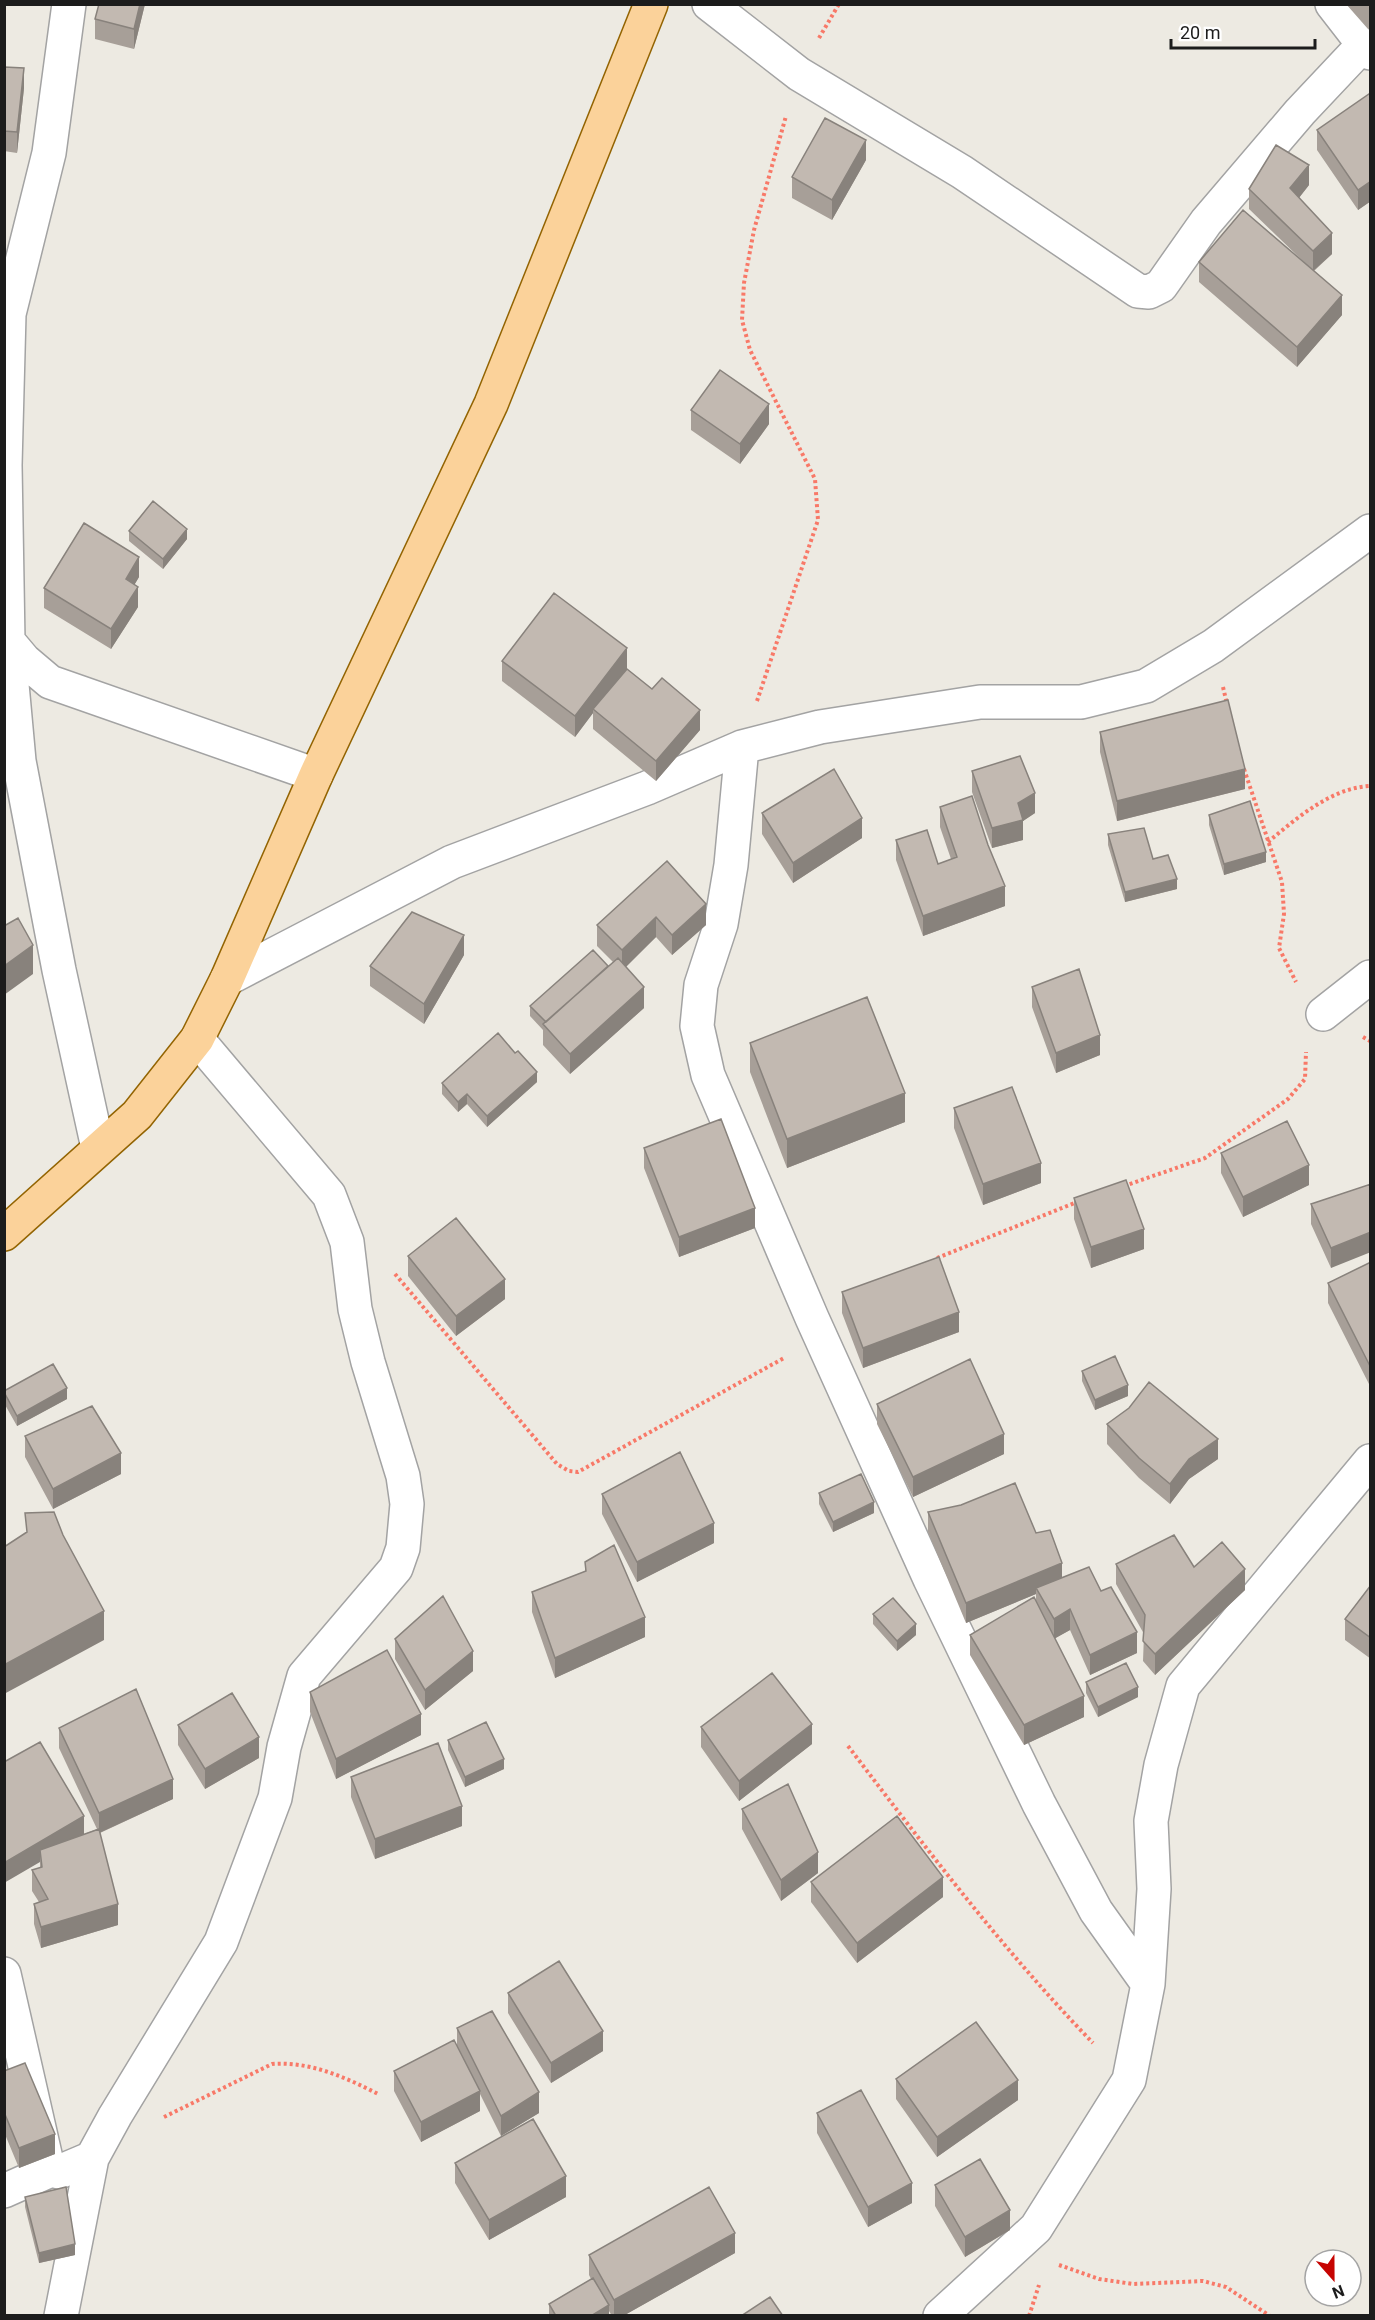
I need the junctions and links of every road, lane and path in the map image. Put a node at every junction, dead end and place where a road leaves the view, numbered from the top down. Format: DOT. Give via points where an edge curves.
graph roads {
  1 [pos="69,4"];
  2 [pos="651,4"];
  3 [pos="709,4"];
  4 [pos="1332,4"];
  5 [pos="1367,49"];
  6 [pos="798,74"];
  7 [pos="1371,531"];
  8 [pos="8,641"];
  9 [pos="1213,646"];
  10 [pos="1228,708"];
  11 [pos="742,747"];
  12 [pos="1242,760"];
  13 [pos="316,775"];
  14 [pos="1371,786"];
  15 [pos="1268,842"];
  16 [pos="1371,976"];
  17 [pos="227,979"];
  18 [pos="1323,1014"];
  19 [pos="197,1039"];
  20 [pos="1305,1041"];
  21 [pos="1371,1041"];
  22 [pos="98,1148"];
  23 [pos="1121,1187"];
  24 [pos="1078,1201"];
  25 [pos="4,1234"];
  26 [pos="934,1259"];
  27 [pos="389,1268"];
  28 [pos="822,1337"];
  29 [pos="1371,1461"];
  30 [pos="848,1746"];
  31 [pos="4,1974"];
  32 [pos="1148,1984"];
  33 [pos="1129,2080"];
  34 [pos="378,2094"];
  35 [pos="115,2116"];
  36 [pos="92,2158"];
  37 [pos="51,2170"];
  38 [pos="4,2191"];
  39 [pos="1057,2265"];
  40 [pos="61,2316"];
  41 [pos="940,2316"];
  42 [pos="1270,2316"];
  1 -- 8 [label="street" via="49,153 9,314 5,465"];
  2 -- 13 [label="main road" via="491,404"];
  3 -- 6 [label="street"];
  4 -- 5 [label="street"];
  5 -- 6 [label="street" via="1300,112 1206,222 1161,286 1149,292 1138,291 962,172"];
  6 -- 11 [label="path" via="754,230 742,320 750,350 815,479 818,520"];
  7 -- 9 [label="street"];
  8 -- 13 [label="street" via="50,682"];
  8 -- 22 [label="street" via="19,761"];
  9 -- 10 [label="path"];
  9 -- 11 [label="street" via="1146,686 1081,702 980,702 820,727"];
  11 -- 17 [label="street" via="647,788 452,862"];
  11 -- 28 [label="street" via="731,865 721,924 701,985 697,1026 708,1075"];
  12 -- 15 [label="path"];
  13 -- 17 [label="main road"];
  14 -- 15 [label="path" via="1356,787 1306,811"];
  15 -- 18 [label="path" via="1282,882 1284,914 1279,948 1298,986"];
  16 -- 18 [label="street"];
  17 -- 19 [label="main road"];
  18 -- 21 [label="path"];
  19 -- 22 [label="main road" via="137,1115"];
  19 -- 35 [label="street" via="329,1195 347,1242 355,1309 403,1476 407,1504 403,1548 396,1568 304,1676 284,1747 275,1798 221,1941"];
  20 -- 23 [label="path" via="1305,1079 1288,1099 1205,1158"];
  22 -- 25 [label="main road"];
  24 -- 26 [label="path"];
  27 -- 28 [label="path" via="557,1464 569,1471 578,1472"];
  28 -- 32 [label="street" via="930,1579 1039,1804 1096,1911"];
  29 -- 32 [label="street" via="1183,1686 1161,1765 1151,1821 1154,1889"];
  30 -- 33 [label="path" via="951,1882 1042,1991"];
  31 -- 37 [label="street"];
  32 -- 33 [label="street"];
  33 -- 41 [label="street" via="1036,2228"];
  34 -- 35 [label="path" via="346,2077 290,2062 257,2070 153,2123"];
  35 -- 36 [label="street"];
  36 -- 37 [label="street" via="59,2172"];
  36 -- 40 [label="street"];
  37 -- 38 [label="street"];
  39 -- 42 [label="path" via="1099,2279 1133,2284 1203,2281 1226,2287"];
}
